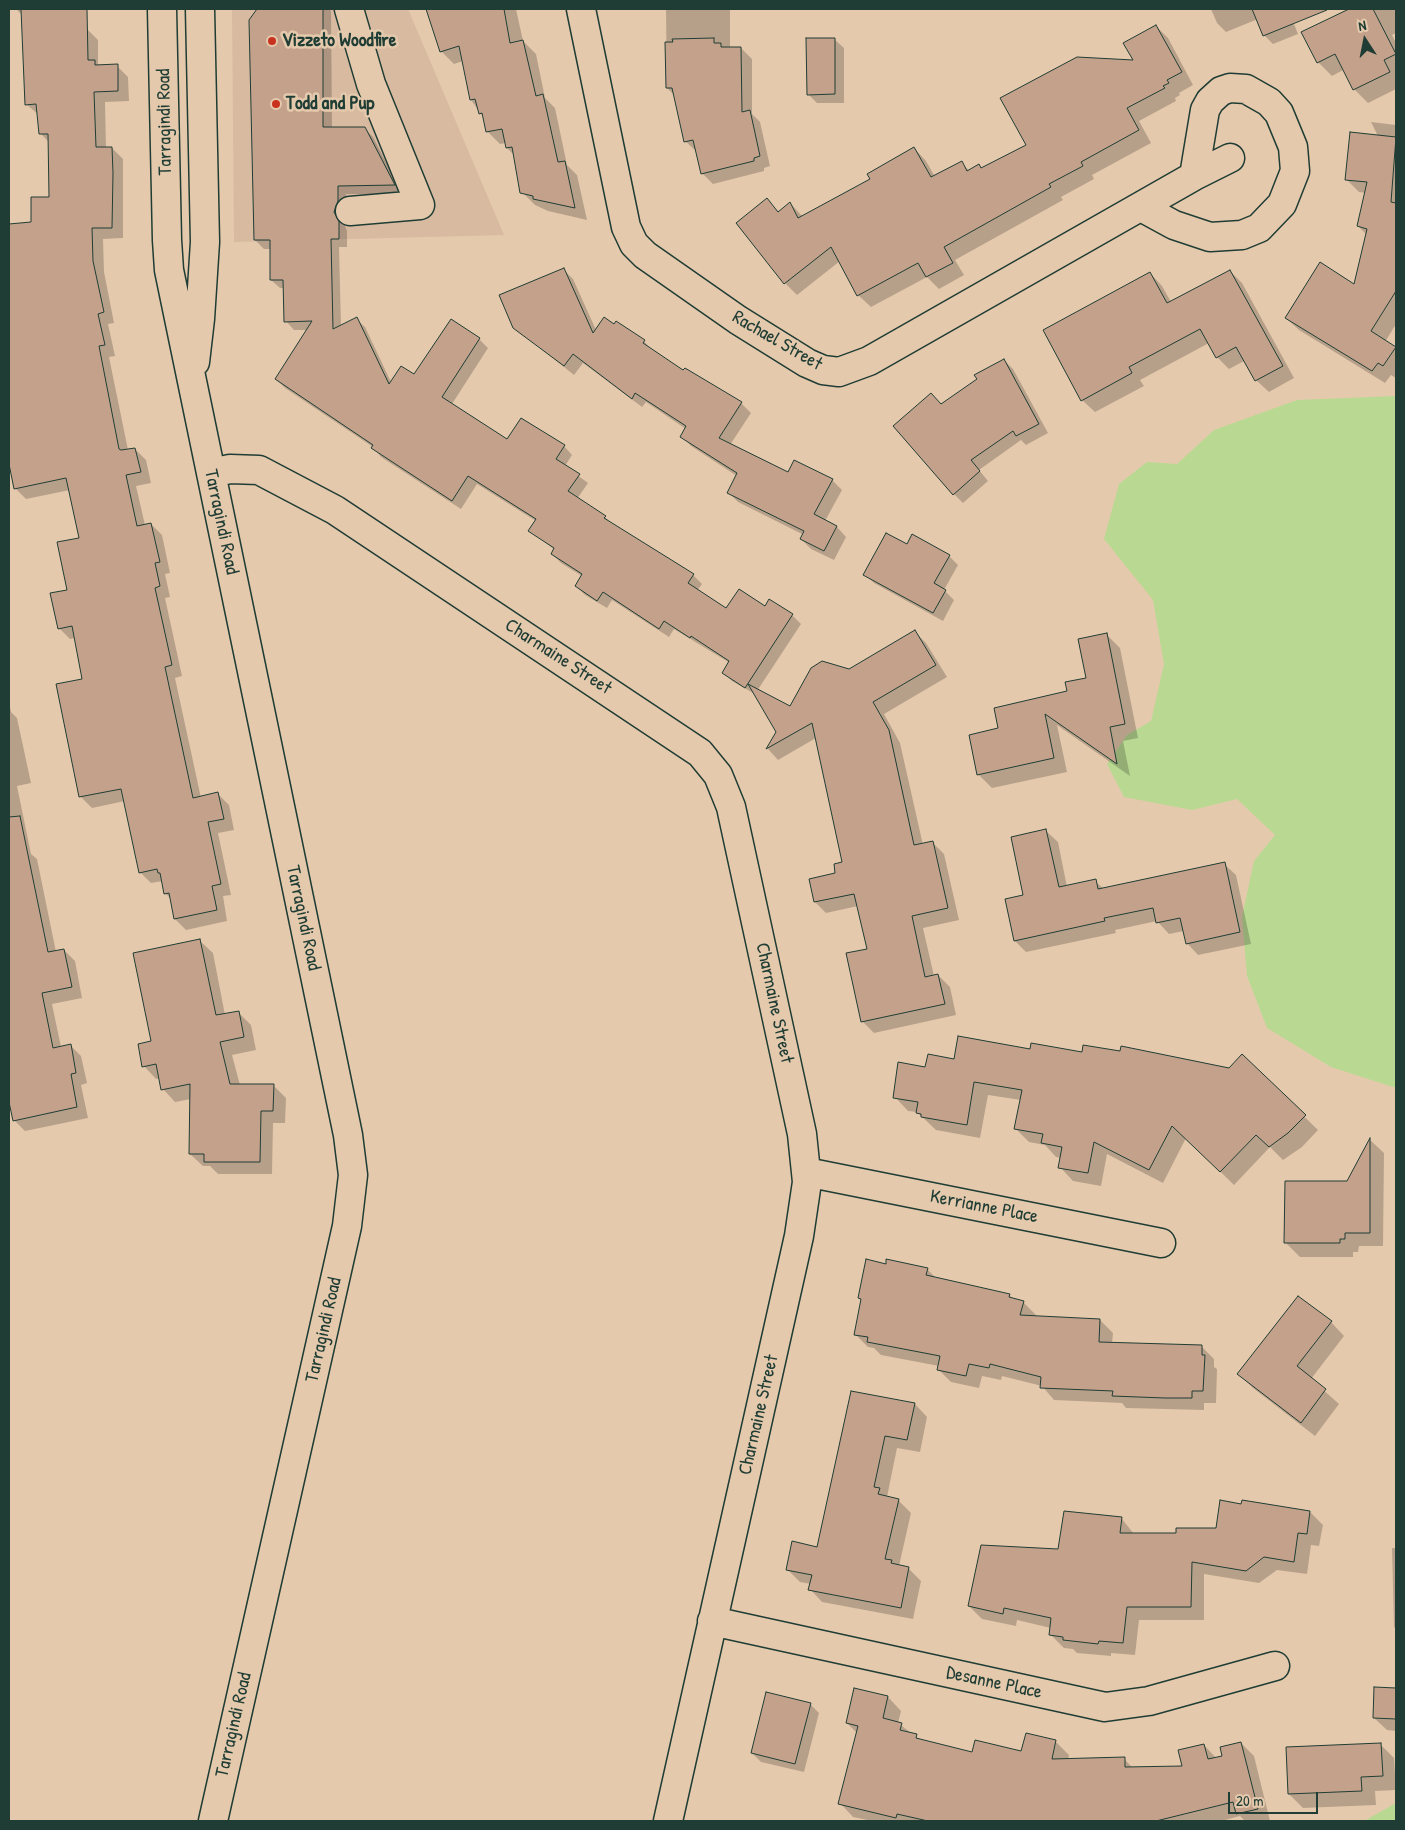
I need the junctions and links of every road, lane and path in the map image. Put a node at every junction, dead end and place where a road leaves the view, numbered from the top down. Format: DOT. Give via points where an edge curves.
graph roads {
  1 [pos="162,9"];
  2 [pos="200,9"];
  3 [pos="350,9"];
  4 [pos="581,9"];
  5 [pos="1230,158"];
  6 [pos="1194,176"];
  7 [pos="1141,207"];
  8 [pos="350,212"];
  9 [pos="192,383"];
  10 [pos="211,473"];
  11 [pos="806,1172"];
  12 [pos="1161,1243"];
  13 [pos="712,1621"];
  14 [pos="1275,1666"];
  15 [pos="213,1821"];
  16 [pos="668,1821"];
  1 -- 9 [label="street, Tarragindi Road" via="168,255"];
  2 -- 9 [label="street" via="205,242"];
  3 -- 8 [label="street" via="371,84 420,205"];
  4 -- 7 [label="street, Rachael Street" via="626,227 634,244 738,320 822,370 847,370 869,361"];
  5 -- 6 [label="street, Rachael Street"];
  6 -- 7 [label="street, Rachael Street"];
  6 -- 7 [label="street" via="1204,110 1210,100 1230,88 1246,89 1269,102 1278,113 1293,147 1295,170 1282,204 1259,228 1228,238 1210,237 1174,225"];
  9 -- 10 [label="street, Tarragindi Road"];
  10 -- 11 [label="street, Charmaine Street" via="230,468 259,470 335,510 700,753 718,775 730,807 802,1134"];
  10 -- 15 [label="street, Tarragindi Road" via="348,1135 353,1175 348,1226"];
  11 -- 12 [label="street, Kerrianne Place"];
  11 -- 13 [label="street, Charmaine Street" via="799,1236"];
  13 -- 14 [label="street, Desanne Place" via="1105,1707 1149,1701"];
  13 -- 16 [label="street, Charmaine Street"];
}
